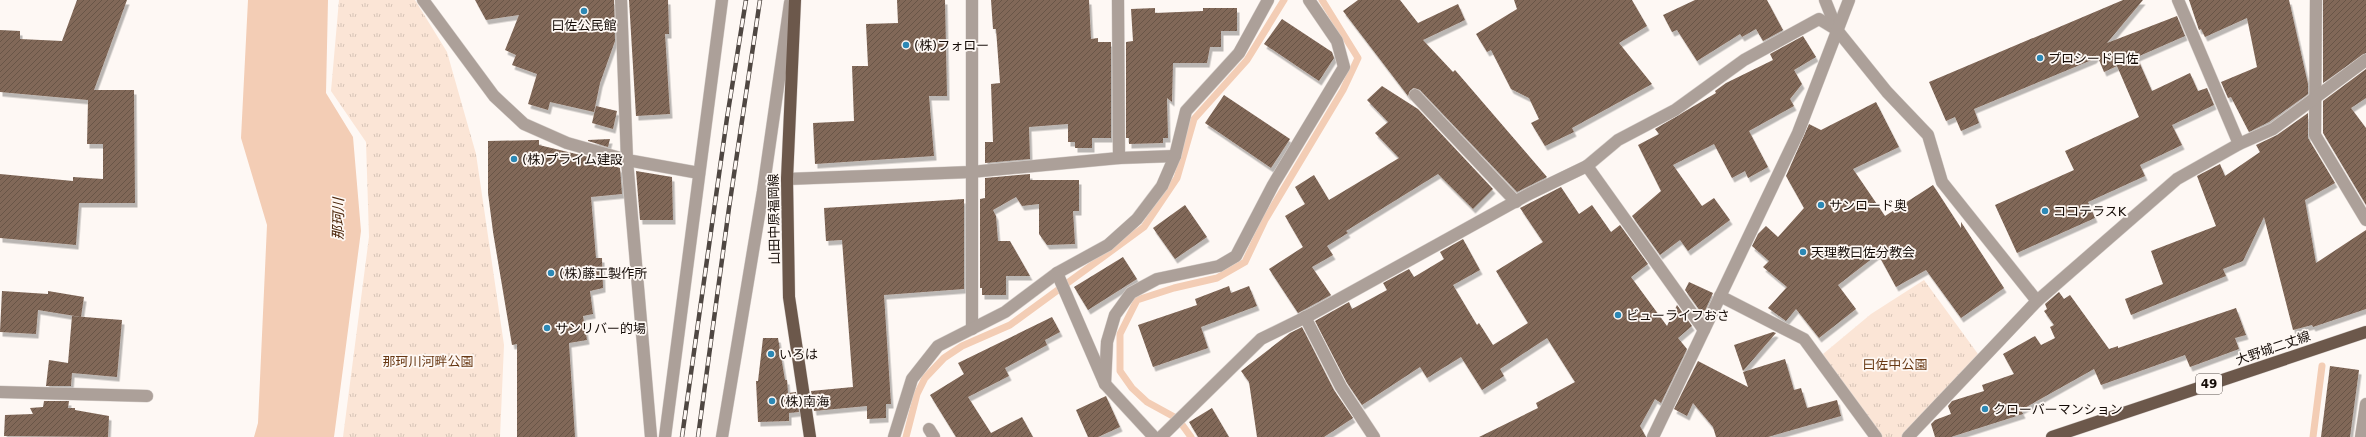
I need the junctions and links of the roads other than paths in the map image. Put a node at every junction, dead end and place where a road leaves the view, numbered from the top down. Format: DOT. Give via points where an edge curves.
graph roads {
  1 [pos="423,0"];
  2 [pos="621,0"];
  3 [pos="722,0"];
  4 [pos="791,0"];
  5 [pos="795,0"];
  6 [pos="972,0"];
  7 [pos="1118,0"];
  8 [pos="1268,0"];
  9 [pos="1309,0"];
  10 [pos="1825,0"];
  11 [pos="1849,0"];
  12 [pos="2178,0"];
  13 [pos="2316,0"];
  14 [pos="1838,30"];
  15 [pos="2366,60"];
  16 [pos="1415,95"];
  17 [pos="2314,99"];
  18 [pos="2239,144"];
  19 [pos="1175,156"];
  20 [pos="1119,158"];
  21 [pos="627,160"];
  22 [pos="1588,166"];
  23 [pos="971,172"];
  24 [pos="699,173"];
  25 [pos="786,180"];
  26 [pos="1516,202"];
  27 [pos="2366,220"];
  28 [pos="1057,274"];
  29 [pos="1720,296"];
  30 [pos="2037,301"];
  31 [pos="1305,317"];
  32 [pos="972,329"];
  33 [pos="1704,330"];
  34 [pos="2366,332"];
  35 [pos="1105,384"];
  36 [pos="0,392"];
  37 [pos="147,396"];
  38 [pos="2366,404"];
  39 [pos="1174,431"];
  40 [pos="651,437"];
  41 [pos="665,437"];
  42 [pos="722,437"];
  43 [pos="810,437"];
  44 [pos="894,437"];
  45 [pos="1154,437"];
  46 [pos="1161,437"];
  47 [pos="1374,437"];
  48 [pos="1654,437"];
  49 [pos="1876,437"];
  50 [pos="1908,437"];
  51 [pos="2052,437"];
  52 [pos="2361,437"];
  1 -- 21 [label="street" via="494,96 524,124 567,143"];
  2 -- 21 [label="street"];
  3 -- 24 [label="street"];
  4 -- 42 [label="street" via="763,192"];
  5 -- 25 [label="main road, 山田中原福岡線"];
  6 -- 23 [label="street"];
  7 -- 20 [label="street"];
  8 -- 19 [label="street" via="1239,53 1186,111"];
  9 -- 35 [label="street" via="1338,42 1344,67 1273,185 1236,256 1219,266 1157,279 1131,293 1115,315 1107,342"];
  10 -- 14 [label="street"];
  11 -- 14 [label="street"];
  12 -- 18 [label="street"];
  13 -- 17 [label="street"];
  14 -- 22 [label="street" via="1819,18 1744,60 1675,110 1618,140"];
  14 -- 29 [label="street" via="1798,133"];
  14 -- 30 [label="street" via="1887,92 1928,135 1942,182"];
  15 -- 17 [label="street"];
  16 -- 26 [label="street"];
  17 -- 18 [label="street" via="2273,129"];
  17 -- 27 [label="street" via="2315,136"];
  18 -- 30 [label="street" via="2177,179"];
  19 -- 20 [label="street"];
  19 -- 28 [label="street" via="1162,186 1137,219 1108,244"];
  20 -- 23 [label="street"];
  21 -- 24 [label="street"];
  21 -- 40 [label="street"];
  22 -- 26 [label="street"];
  22 -- 33 [label="street"];
  23 -- 25 [label="street"];
  23 -- 32 [label="street"];
  24 -- 41 [label="street"];
  25 -- 43 [label="main road, 山田中原福岡線" via="789,297"];
  26 -- 31 [label="street"];
  28 -- 32 [label="street" via="1005,312"];
  28 -- 35 [label="street"];
  29 -- 33 [label="street"];
  29 -- 49 [label="street" via="1804,339"];
  30 -- 50 [label="street"];
  31 -- 39 [label="street" via="1261,339"];
  31 -- 47 [label="street" via="1341,387"];
  32 -- 44 [label="street" via="938,346 912,379"];
  33 -- 48 [label="street"];
  34 -- 51 [label="main road, 大野城二丈線 / 49"];
  35 -- 45 [label="street"];
  36 -- 37 [label="street"];
  38 -- 52 [label="street"];
  39 -- 46 [label="street"];
}
